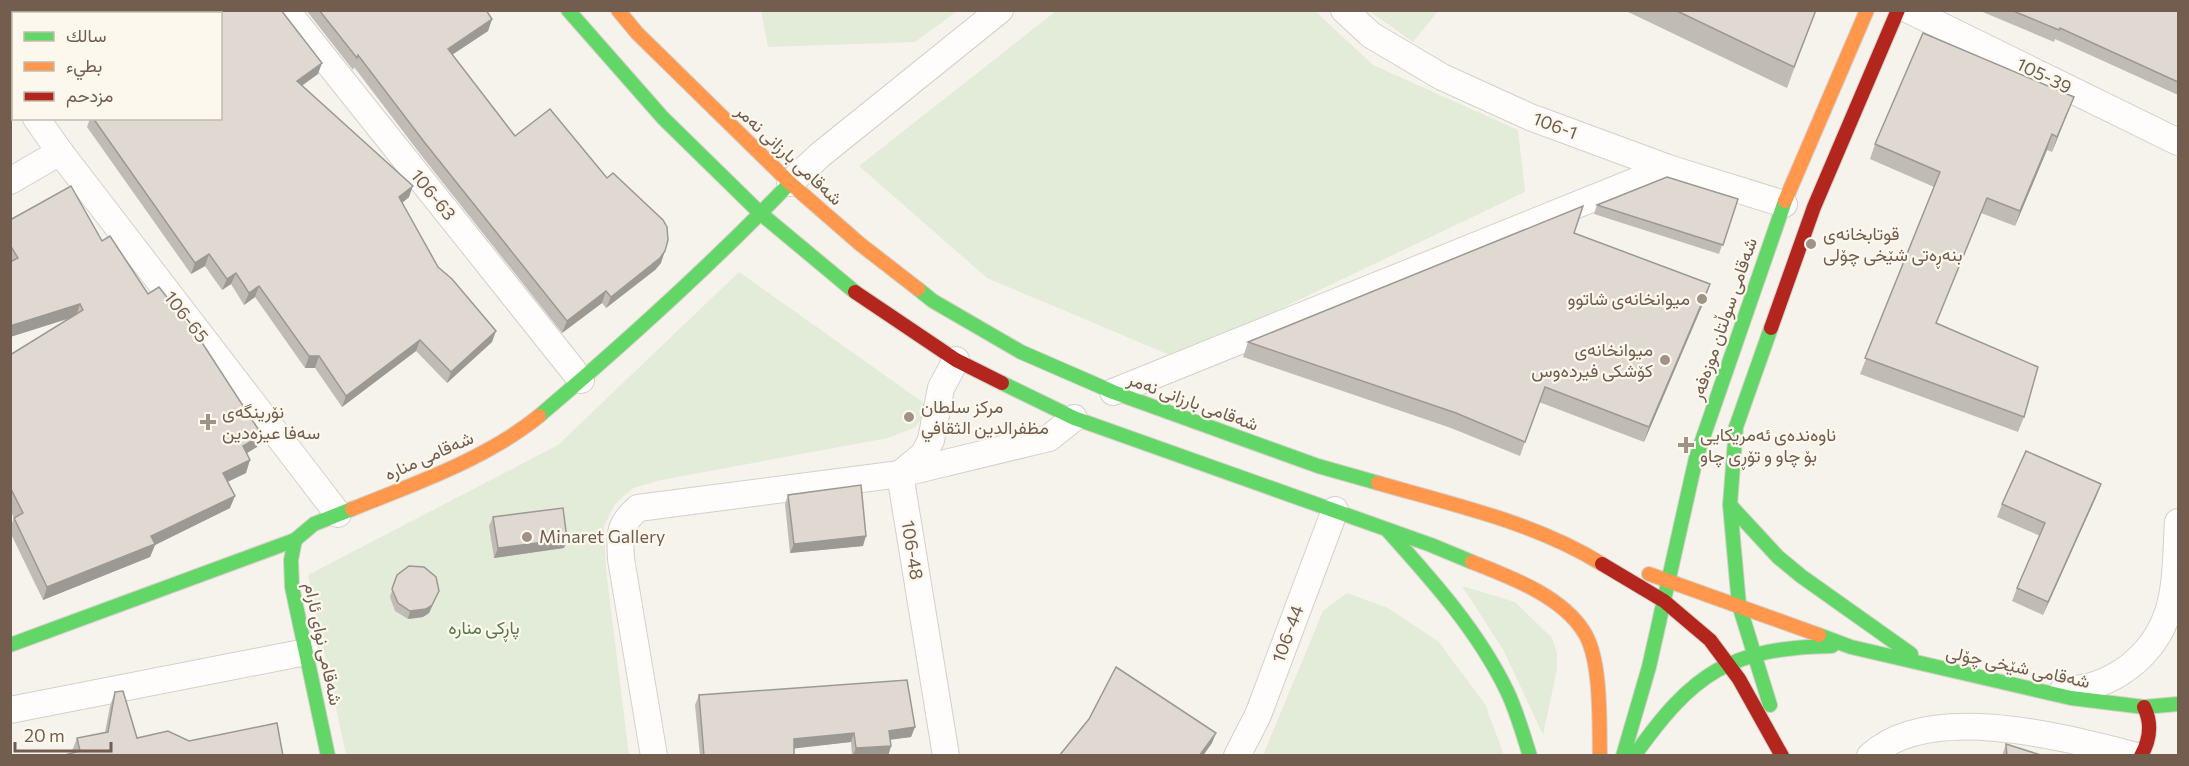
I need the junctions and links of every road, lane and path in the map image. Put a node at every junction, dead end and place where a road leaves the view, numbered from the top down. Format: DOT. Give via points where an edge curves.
graph roads {
  1 [pos="286,10"];
  2 [pos="568,10"];
  3 [pos="618,10"];
  4 [pos="1000,10"];
  5 [pos="1344,10"];
  6 [pos="1867,10"];
  7 [pos="1898,10"];
  8 [pos="1909,10"];
  9 [pos="37,120"];
  10 [pos="2178,142"];
  11 [pos="60,152"];
  12 [pos="1668,168"];
  13 [pos="10,181"];
  14 [pos="790,183"];
  15 [pos="1784,204"];
  16 [pos="760,213"];
  17 [pos="956,360"];
  18 [pos="581,380"];
  19 [pos="1113,392"];
  20 [pos="1074,418"];
  21 [pos="900,474"];
  22 [pos="1730,505"];
  23 [pos="1335,510"];
  24 [pos="338,514"];
  25 [pos="2178,522"];
  26 [pos="1388,531"];
  27 [pos="295,540"];
  28 [pos="1577,548"];
  29 [pos="1668,582"];
  30 [pos="1664,601"];
  31 [pos="1739,605"];
  32 [pos="10,645"];
  33 [pos="1851,647"];
  34 [pos="306,652"];
  35 [pos="1753,654"];
  36 [pos="1728,664"];
  37 [pos="1927,666"];
  38 [pos="2008,685"];
  39 [pos="2178,704"];
  40 [pos="2144,707"];
  41 [pos="10,710"];
  42 [pos="328,756"];
  43 [pos="654,756"];
  44 [pos="946,756"];
  45 [pos="1237,756"];
  46 [pos="1530,756"];
  47 [pos="1600,756"];
  48 [pos="1623,756"];
  49 [pos="1634,756"];
  50 [pos="1782,756"];
  51 [pos="1788,756"];
  52 [pos="1870,756"];
  53 [pos="2139,756"];
  1 -- 18 [label="street, 106-63"];
  2 -- 16 [label="main road" via="663,118"];
  3 -- 14 [label="main road, شەقامی بارزانی نەمر"];
  4 -- 14 [label="street"];
  5 -- 12 [label="street, 106-1" via="1371,35 1442,77 1530,117"];
  6 -- 15 [label="main road, شەقامی سوڵتان موزەفەر"];
  7 -- 22 [label="main road" via="1814,207 1741,412 1733,442"];
  8 -- 10 [label="street, 105-39"];
  9 -- 11 [label="street, 106-65"];
  11 -- 13 [label="street"];
  11 -- 24 [label="street, 106-65"];
  12 -- 15 [label="street, 106-1"];
  12 -- 19 [label="street"];
  14 -- 16 [label="main road, شەقامی منارە"];
  14 -- 19 [label="main road, شەقامی بارزانی نەمر" via="933,301 1021,352"];
  15 -- 29 [label="main road, شەقامی سوڵتان موزەفەر" via="1696,458"];
  16 -- 17 [label="main road" via="865,300"];
  16 -- 18 [label="main road, شەقامی منارە"];
  17 -- 20 [label="main road"];
  17 -- 21 [label="street" via="941,388 931,440 924,454"];
  18 -- 24 [label="main road, شەقامی منارە" via="519,432 439,474"];
  19 -- 28 [label="main road, شەقامی بارزانی نەمر" via="1318,466 1515,523"];
  20 -- 21 [label="street" via="1049,438"];
  20 -- 23 [label="main road"];
  21 -- 43 [label="street" via="638,508 624,521 621,559"];
  21 -- 44 [label="street, 106-48"];
  22 -- 31 [label="main road"];
  22 -- 37 [label="main road" via="1801,576"];
  23 -- 26 [label="main road"];
  23 -- 45 [label="street, 106-44" via="1258,715"];
  24 -- 27 [label="main road, شەقامی منارە" via="314,524"];
  25 -- 38 [label="street" via="2169,608 2162,628 2135,663 2097,685 2075,689"];
  26 -- 46 [label="main road" via="1449,598 1479,639 1503,680"];
  26 -- 47 [label="main road" via="1503,574 1534,589 1572,618 1585,633 1593,657"];
  27 -- 32 [label="main road, شەقامی منارە"];
  27 -- 34 [label="main road, شەقامی نوای ئارام" via="292,587"];
  28 -- 29 [label="main road, شەقامی شێخی چۆلی"];
  28 -- 30 [label="main road, شەقامی بارزانی نەمر"];
  29 -- 30 [label="main road, شەقامی سوڵتان موزەفەر"];
  29 -- 31 [label="main road, شەقامی شێخی چۆلی"];
  30 -- 36 [label="main road, شەقامی بارزانی نەمر" via="1710,640"];
  30 -- 48 [label="main road, شەقامی سوڵتان موزەفەر"];
  31 -- 33 [label="main road, شەقامی شێخی چۆلی"];
  31 -- 35 [label="main road"];
  33 -- 35 [label="main road, شەقامی شێخی چۆلی" via="1787,647"];
  33 -- 37 [label="main road, شەقامی شێخی چۆلی"];
  34 -- 41 [label="street"];
  34 -- 42 [label="main road, شەقامی نوای ئارام"];
  35 -- 36 [label="main road, شەقامی شێخی چۆلی"];
  35 -- 51 [label="main road"];
  36 -- 49 [label="main road, شەقامی شێخی چۆلی" via="1677,698"];
  36 -- 50 [label="main road, شەقامی بارزانی نەمر"];
  37 -- 38 [label="main road, شەقامی شێخی چۆلی"];
  38 -- 40 [label="main road, شەقامی شێخی چۆلی"];
  39 -- 40 [label="main road, شەقامی شێخی چۆلی"];
  40 -- 53 [label="main road" via="2150,728 2146,747"];
  52 -- 53 [label="street" via="1900,736 1942,727 2013,730"];
}
